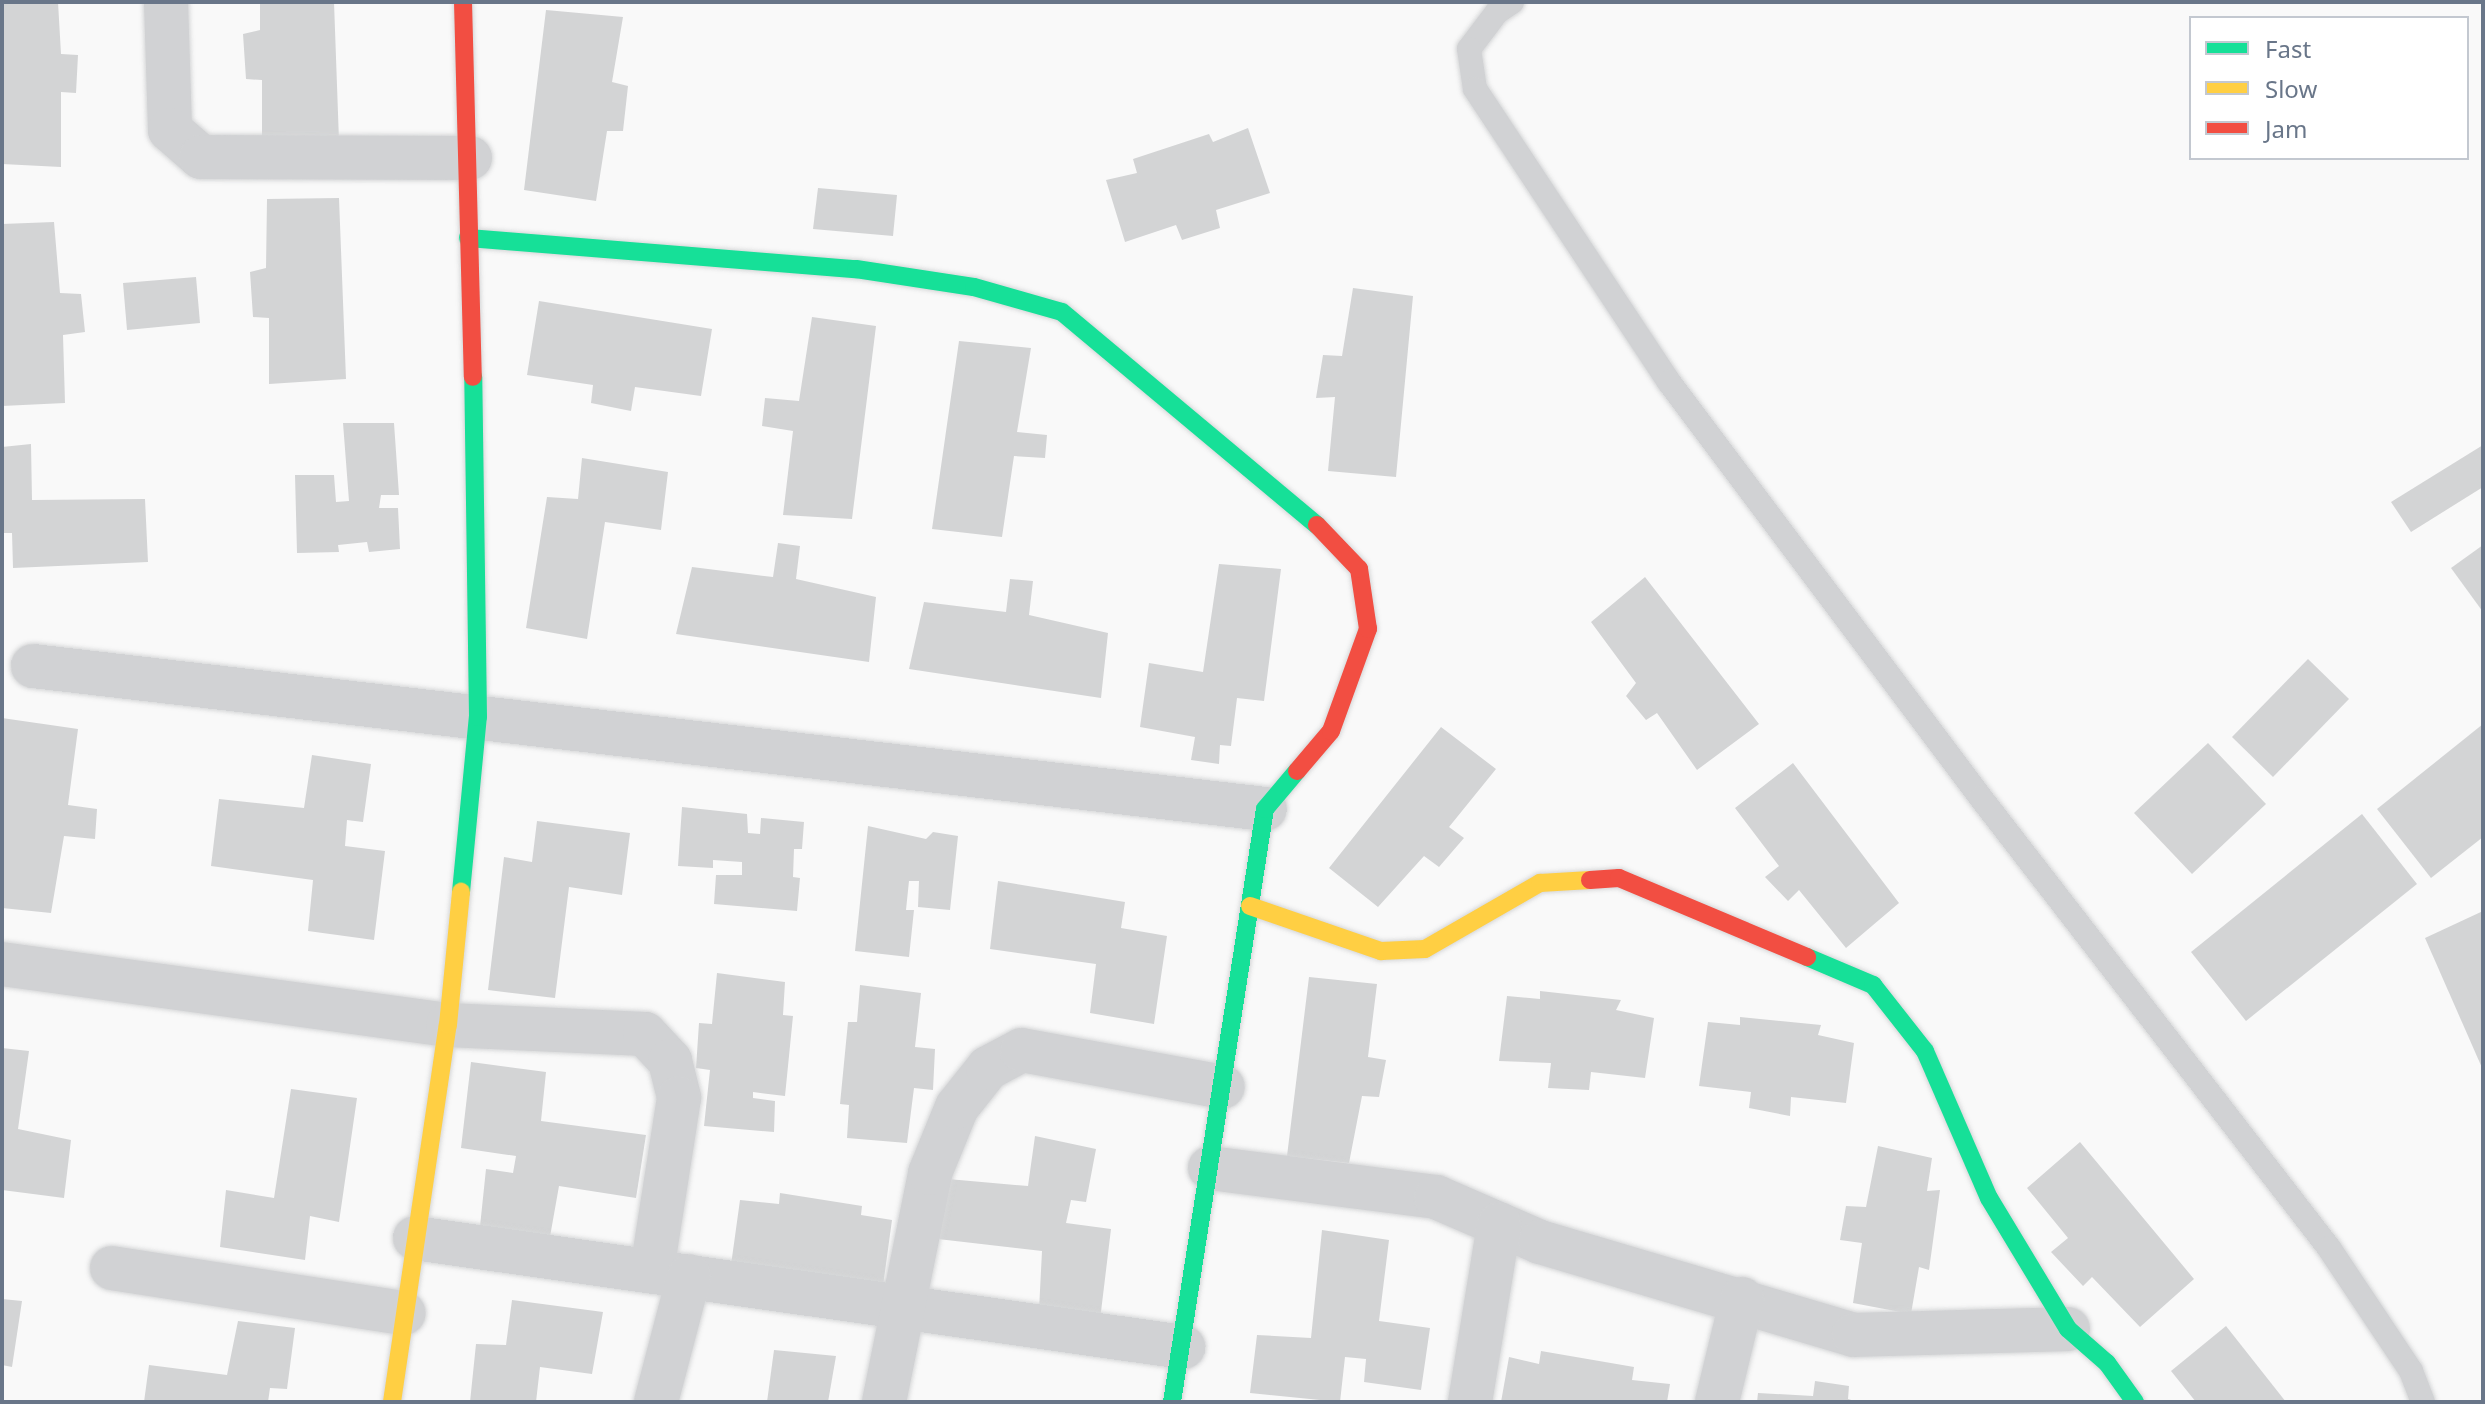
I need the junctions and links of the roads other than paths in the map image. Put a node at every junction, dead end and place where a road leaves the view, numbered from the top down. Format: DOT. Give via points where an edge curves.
graph roads {
  1 [pos="166,2"];
  2 [pos="463,2"];
  3 [pos="1512,2"];
  4 [pos="470,158"];
  5 [pos="468,238"];
  6 [pos="33,666"];
  7 [pos="478,717"];
  8 [pos="1265,809"];
  9 [pos="1250,906"];
  10 [pos="2,964"];
  11 [pos="448,1025"];
  12 [pos="1223,1087"];
  13 [pos="1210,1168"];
  14 [pos="1499,1224"];
  15 [pos="415,1238"];
  16 [pos="112,1268"];
  17 [pos="670,1274"];
  18 [pos="1742,1299"];
  19 [pos="904,1306"];
  20 [pos="404,1313"];
  21 [pos="2068,1329"];
  22 [pos="1183,1347"];
  23 [pos="392,1402"];
  24 [pos="656,1402"];
  25 [pos="884,1402"];
  26 [pos="1172,1402"];
  27 [pos="1470,1402"];
  28 [pos="1717,1402"];
  29 [pos="2135,1402"];
  30 [pos="2423,1402"];
  1 -- 4 [label="street" via="170,130 201,157"];
  2 -- 4 [label="street"];
  3 -- 30 [label="lane" via="1497,12 1469,49 1475,89 1669,382 1981,798 2329,1248 2411,1371"];
  4 -- 5 [label="street"];
  5 -- 7 [label="street"];
  5 -- 8 [label="street" via="856,269 974,287 1062,312 1324,531 1359,569 1368,629 1331,731"];
  6 -- 7 [label="street"];
  7 -- 8 [label="street"];
  7 -- 11 [label="street"];
  8 -- 9 [label="street"];
  9 -- 12 [label="street"];
  9 -- 21 [label="street" via="1381,951 1425,949 1540,883 1619,878 1873,985 1925,1051 1989,1198"];
  10 -- 11 [label="street"];
  11 -- 15 [label="street"];
  11 -- 17 [label="street" via="645,1034 670,1061 679,1098"];
  12 -- 13 [label="street"];
  12 -- 19 [label="street" via="1022,1050 988,1068 957,1107 930,1173"];
  13 -- 14 [label="street" via="1436,1197"];
  13 -- 22 [label="street"];
  14 -- 18 [label="street" via="1540,1242"];
  14 -- 27 [label="street"];
  15 -- 17 [label="street"];
  15 -- 20 [label="street"];
  16 -- 20 [label="street"];
  17 -- 19 [label="street"];
  17 -- 24 [label="street"];
  18 -- 21 [label="street" via="1854,1335"];
  18 -- 28 [label="street"];
  19 -- 22 [label="street"];
  19 -- 25 [label="street"];
  20 -- 23 [label="street"];
  21 -- 29 [label="street" via="2107,1363"];
  22 -- 26 [label="street"];
}
